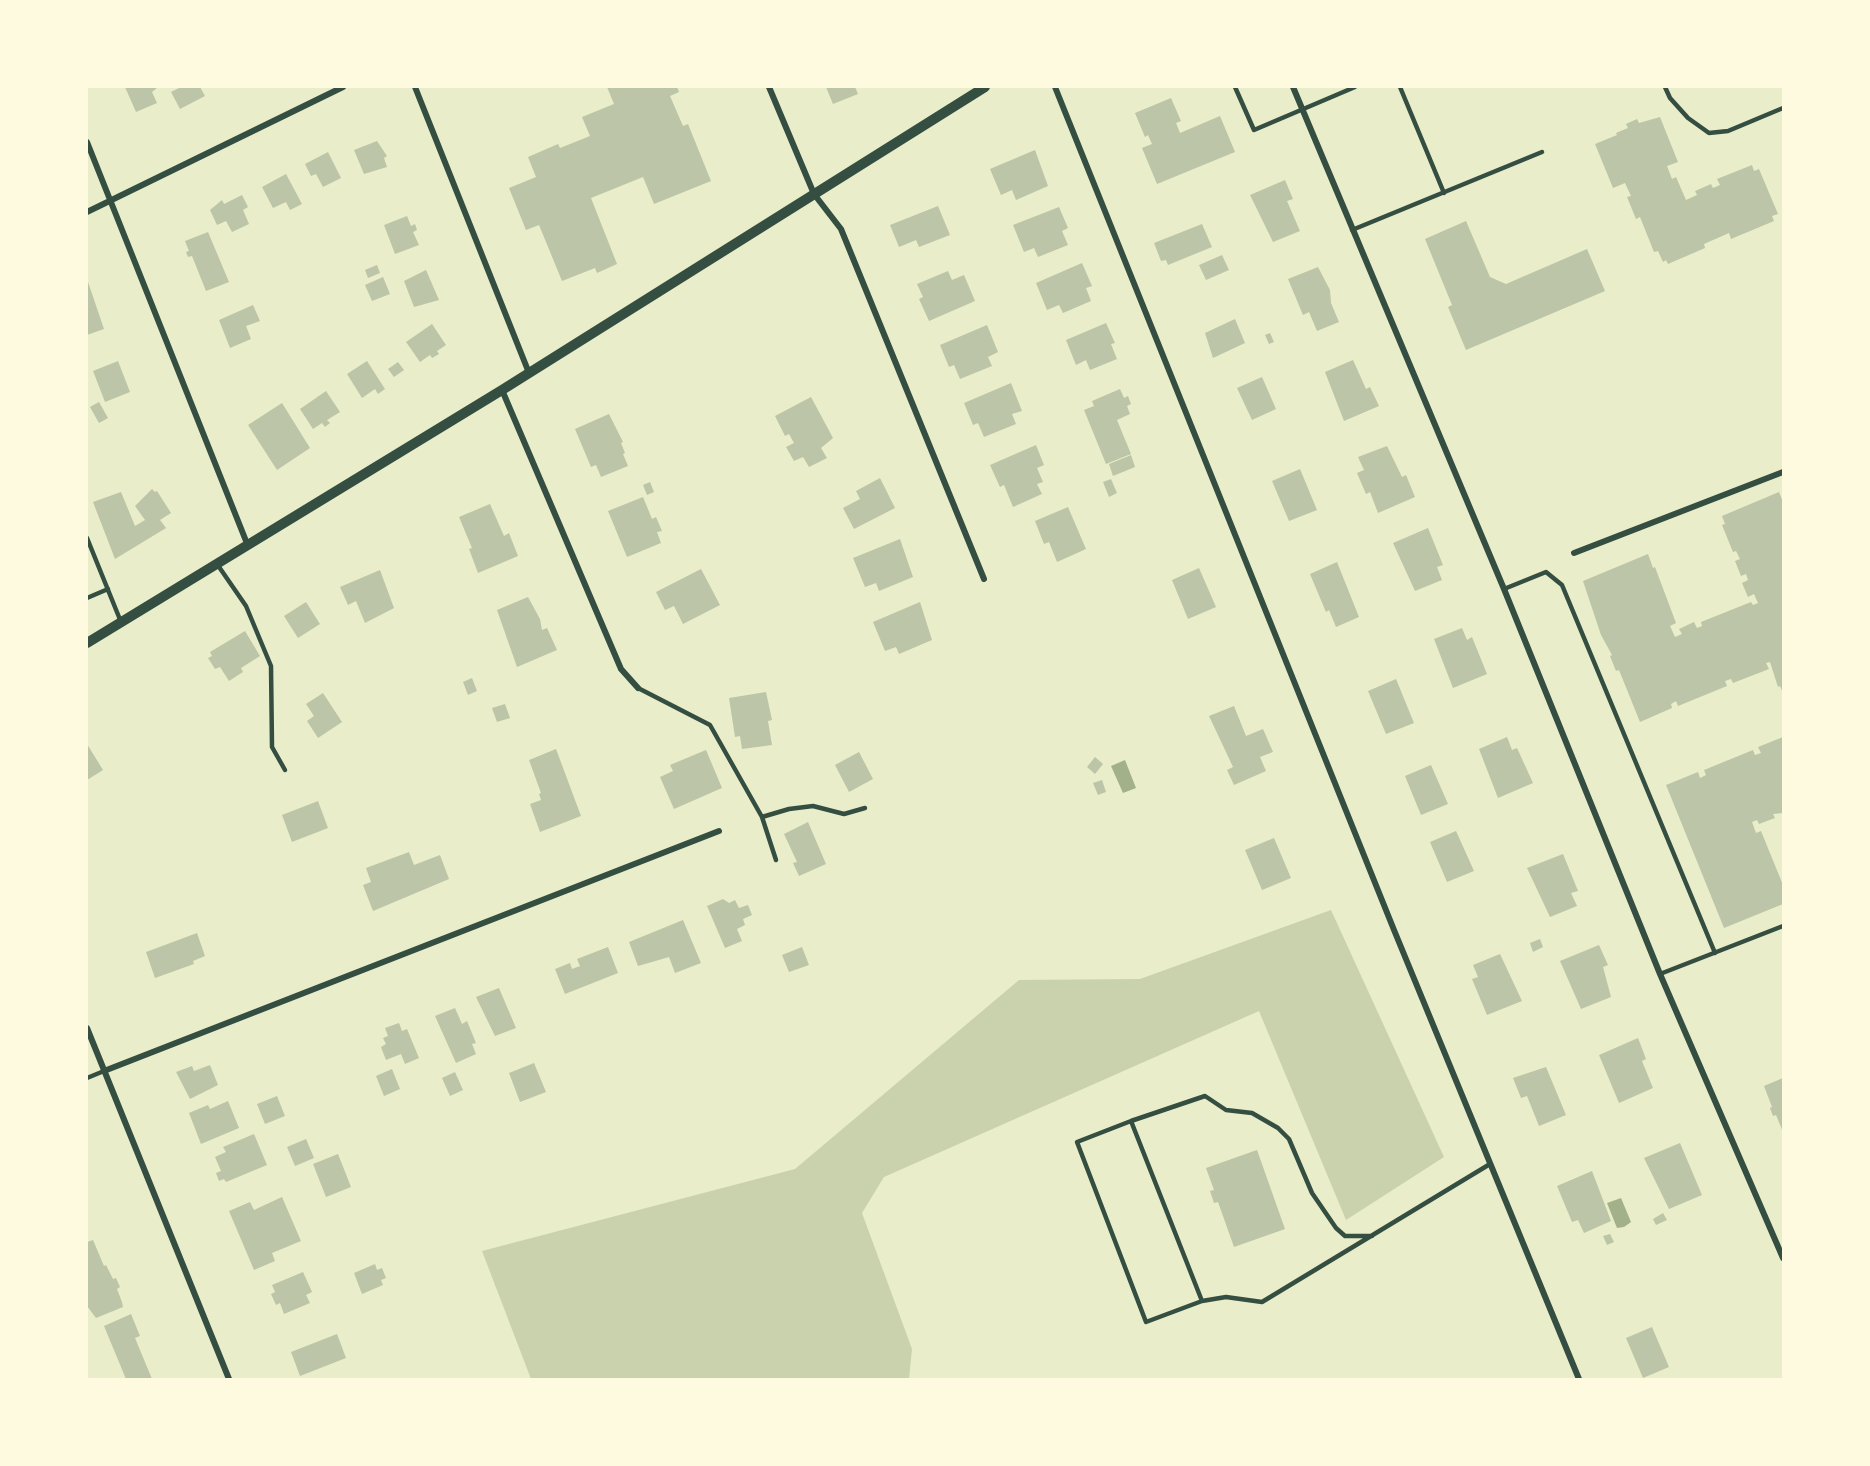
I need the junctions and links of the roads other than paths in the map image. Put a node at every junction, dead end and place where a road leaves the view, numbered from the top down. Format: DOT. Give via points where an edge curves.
graph roads {
  1 [pos="343,87"];
  2 [pos="415,87"];
  3 [pos="769,87"];
  4 [pos="985,87"];
  5 [pos="1055,87"];
  6 [pos="1235,87"];
  7 [pos="1293,87"];
  8 [pos="1355,87"];
  9 [pos="1400,87"];
  10 [pos="1665,87"];
  11 [pos="1783,108"];
  12 [pos="1302,110"];
  13 [pos="87,142"];
  14 [pos="1542,152"];
  15 [pos="1444,193"];
  16 [pos="814,194"];
  17 [pos="110,201"];
  18 [pos="87,212"];
  19 [pos="1352,230"];
  20 [pos="529,373"];
  21 [pos="502,390"];
  22 [pos="1783,472"];
  23 [pos="87,538"];
  24 [pos="248,546"];
  25 [pos="1574,553"];
  26 [pos="217,564"];
  27 [pos="984,579"];
  28 [pos="108,589"];
  29 [pos="1504,589"];
  30 [pos="87,598"];
  31 [pos="121,622"];
  32 [pos="87,643"];
  33 [pos="638,688"];
  34 [pos="285,770"];
  35 [pos="865,808"];
  36 [pos="762,817"];
  37 [pos="719,831"];
  38 [pos="776,860"];
  39 [pos="1783,926"];
  40 [pos="1715,953"];
  41 [pos="1660,974"];
  42 [pos="87,1028"];
  43 [pos="104,1071"];
  44 [pos="87,1078"];
  45 [pos="1131,1121"];
  46 [pos="1490,1164"];
  47 [pos="1375,1236"];
  48 [pos="1783,1258"];
  49 [pos="1202,1301"];
  50 [pos="229,1379"];
  51 [pos="1579,1379"];
  1 -- 17 [label="street"];
  2 -- 20 [label="street"];
  3 -- 16 [label="street"];
  4 -- 16 [label="street"];
  5 -- 46 [label="street"];
  6 -- 12 [label="lane" via="1254,130"];
  7 -- 12 [label="street"];
  8 -- 12 [label="lane"];
  9 -- 15 [label="lane"];
  10 -- 11 [label="lane" via="1688,118 1709,132 1728,131"];
  12 -- 19 [label="street"];
  13 -- 17 [label="street"];
  14 -- 15 [label="lane"];
  15 -- 19 [label="lane"];
  16 -- 20 [label="street"];
  16 -- 27 [label="street" via="841,229"];
  17 -- 18 [label="street"];
  17 -- 24 [label="street"];
  19 -- 29 [label="street"];
  20 -- 21 [label="street"];
  21 -- 24 [label="street"];
  21 -- 33 [label="street" via="621,669"];
  22 -- 25 [label="street"];
  23 -- 28 [label="lane"];
  24 -- 26 [label="street"];
  26 -- 31 [label="street"];
  26 -- 34 [label="lane" via="246,606 271,666 272,747"];
  28 -- 30 [label="lane"];
  28 -- 31 [label="lane"];
  29 -- 40 [label="lane" via="1546,572 1562,585"];
  29 -- 41 [label="street"];
  31 -- 32 [label="street"];
  33 -- 36 [label="lane" via="710,725"];
  35 -- 36 [label="lane" via="844,814 813,806"];
  36 -- 38 [label="lane"];
  37 -- 43 [label="street"];
  39 -- 40 [label="lane"];
  40 -- 41 [label="lane"];
  41 -- 48 [label="street"];
  42 -- 43 [label="street"];
  43 -- 44 [label="lane"];
  43 -- 50 [label="street"];
  45 -- 47 [label="lane" via="1205,1096 1226,1110 1251,1113 1289,1139 1312,1193 1336,1228 1345,1236"];
  45 -- 49 [label="lane"];
  45 -- 49 [label="lane" via="1077,1142 1146,1323"];
  46 -- 47 [label="lane"];
  46 -- 51 [label="street"];
  47 -- 49 [label="lane" via="1262,1302 1226,1297"];
}
